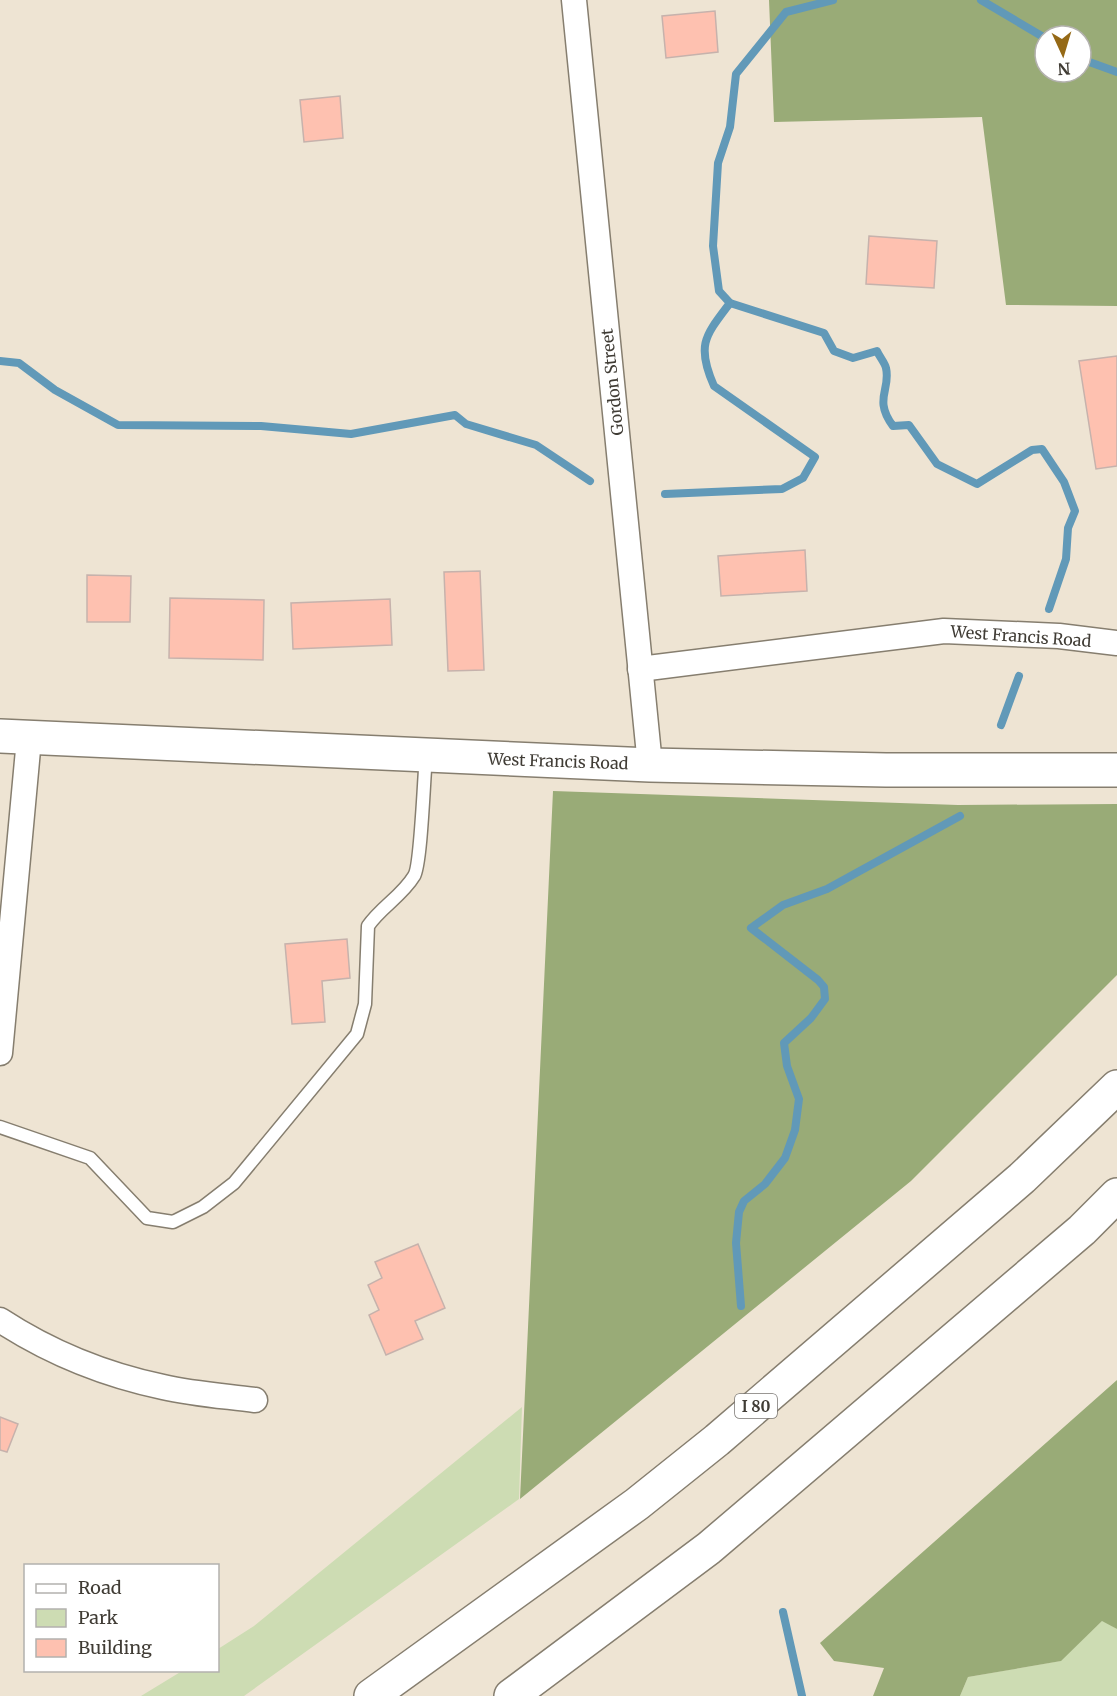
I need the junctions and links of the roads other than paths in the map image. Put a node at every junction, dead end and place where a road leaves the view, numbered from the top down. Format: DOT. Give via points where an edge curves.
graph roads {
  1 [pos="574,0"];
  2 [pos="1117,643"];
  3 [pos="640,669"];
  4 [pos="14,738"];
  5 [pos="426,756"];
  6 [pos="650,765"];
  7 [pos="1117,770"];
  8 [pos="0,1053"];
  9 [pos="1117,1087"];
  10 [pos="0,1127"];
  11 [pos="1117,1195"];
  12 [pos="0,1320"];
  13 [pos="255,1400"];
  14 [pos="371,1696"];
  15 [pos="511,1696"];
  1 -- 3 [label="street, Gordon Street"];
  2 -- 3 [label="street, West Francis Road" via="944,631"];
  3 -- 6 [label="street, Gordon Street"];
  4 -- 5 [label="main road, West Francis Road"];
  4 -- 8 [label="street"];
  5 -- 6 [label="main road, West Francis Road"];
  5 -- 10 [label="lane" via="416,873 368,926 365,1004 357,1034 234,1184 203,1207 173,1222 147,1218 90,1158"];
  6 -- 7 [label="main road, West Francis Road"];
  9 -- 14 [label="main road, I 80" via="1022,1178 717,1440 628,1510"];
  11 -- 15 [label="main road" via="1082,1230 709,1548"];
  12 -- 13 [label="street" via="100,1370 164,1388"];
}
